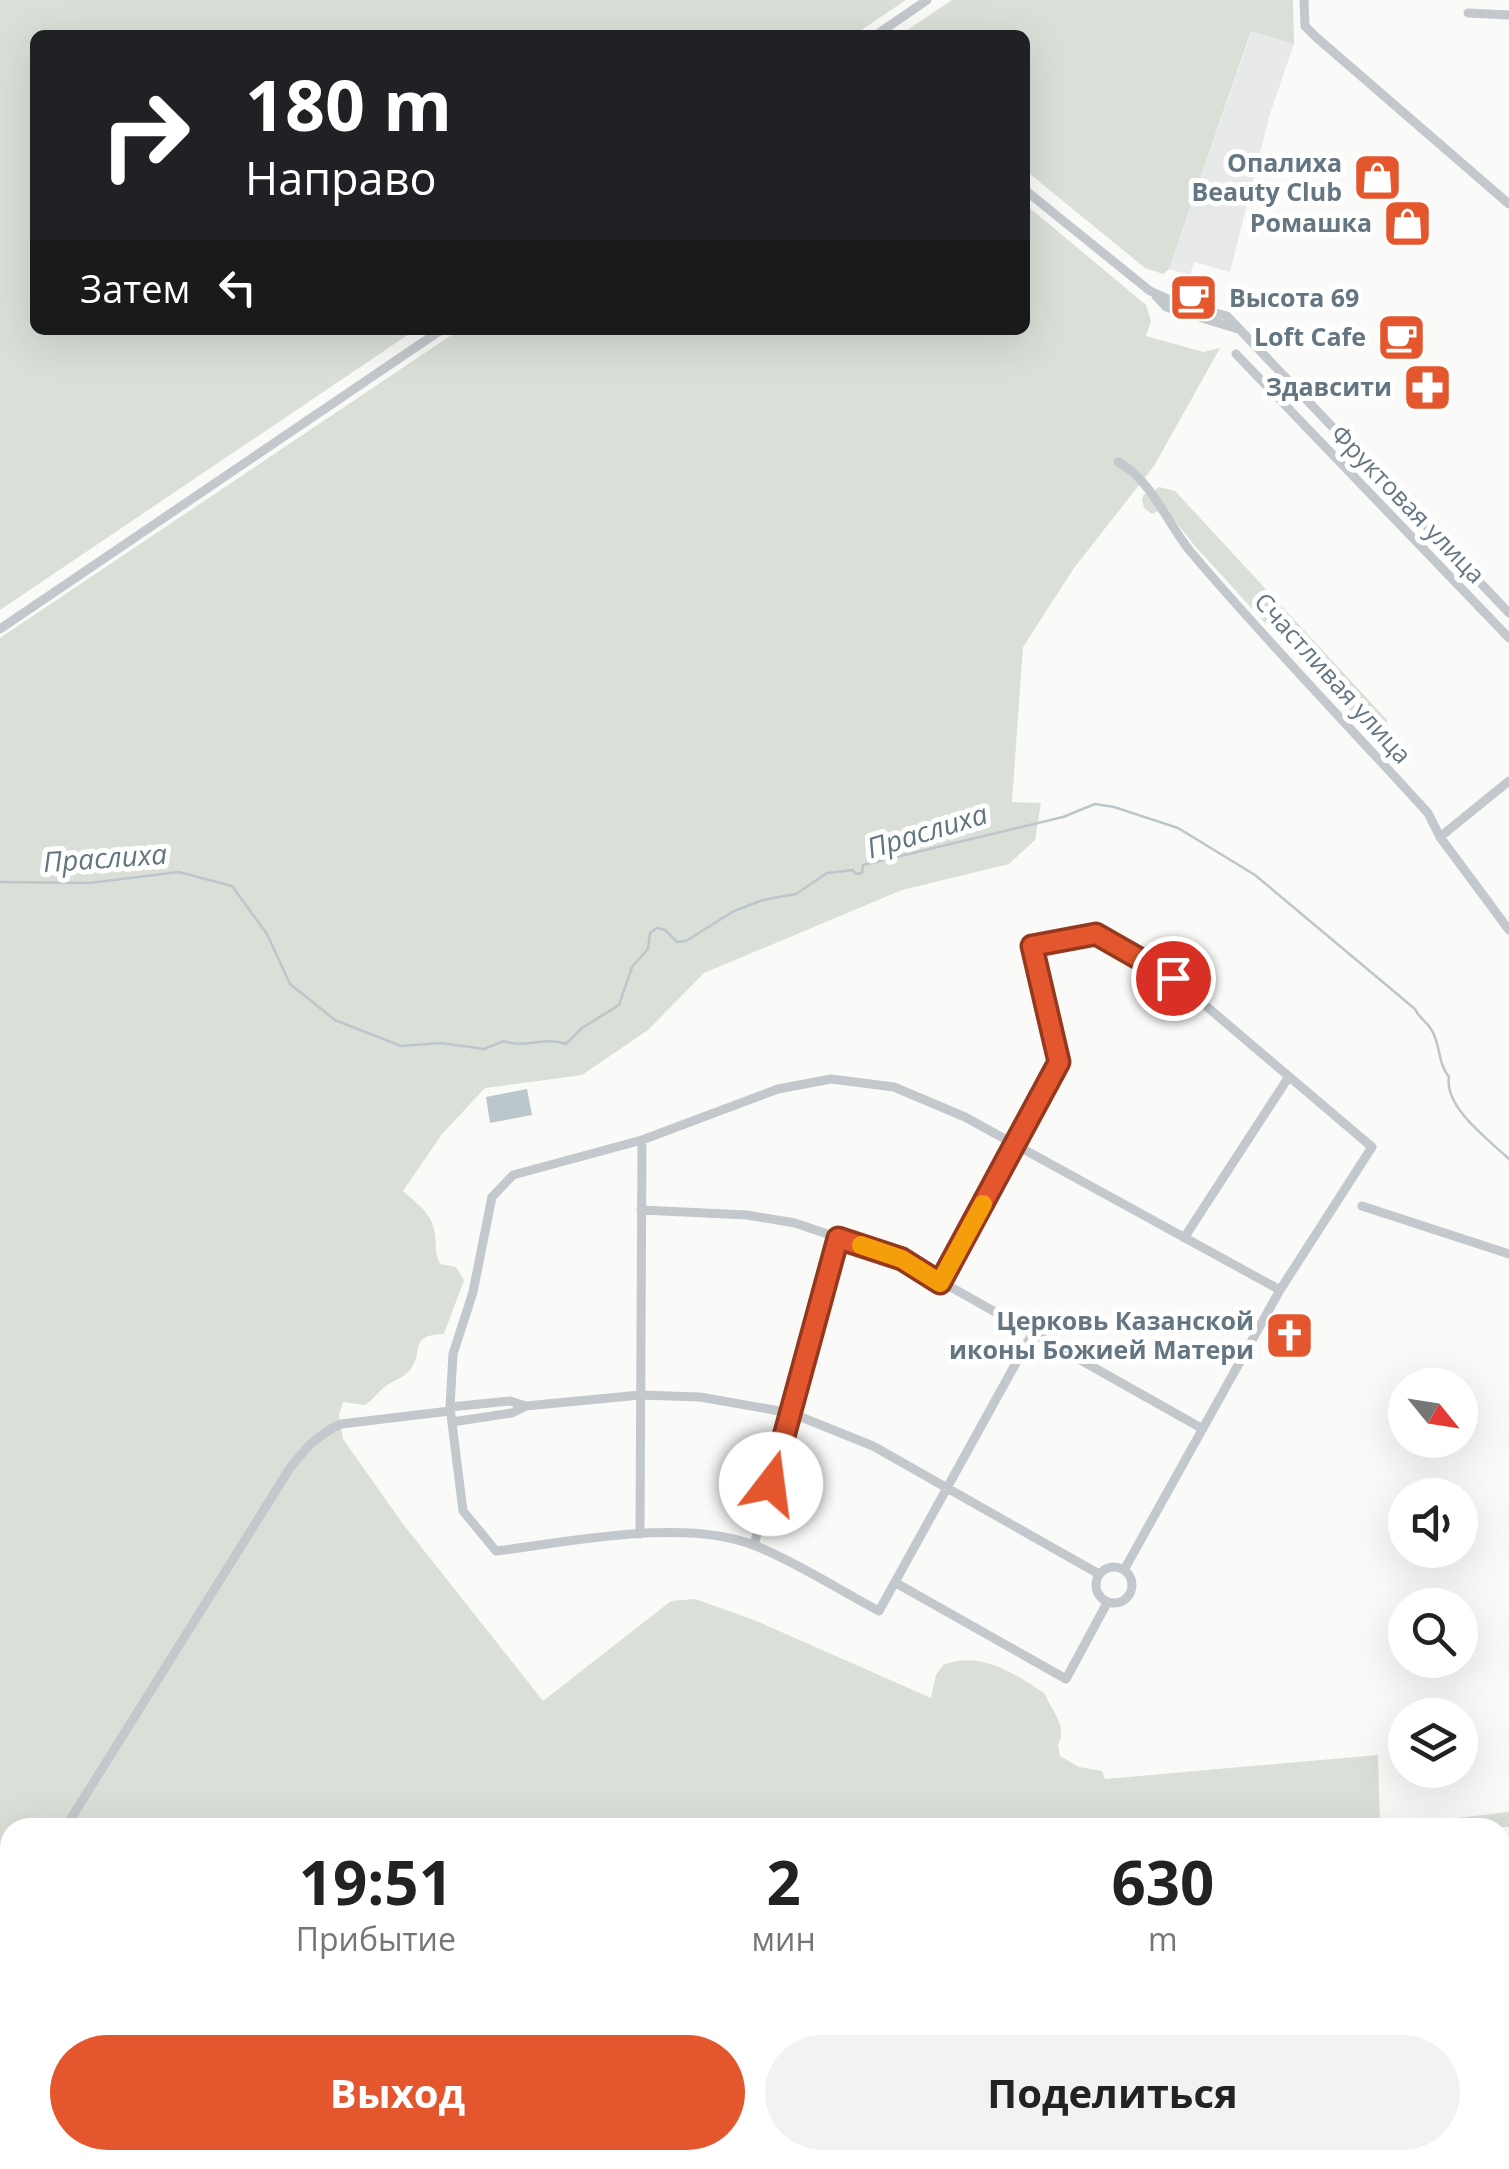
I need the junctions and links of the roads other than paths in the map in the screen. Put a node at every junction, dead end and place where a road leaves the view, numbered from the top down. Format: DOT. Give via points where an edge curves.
graph roads {
  1 [pos="927,0"];
  2 [pos="1304,0"];
  3 [pos="1468,13"];
  4 [pos="1509,16"];
  5 [pos="883,30"];
  6 [pos="1030,194"];
  7 [pos="1509,204"];
  8 [pos="433,335"];
  9 [pos="1236,354"];
  10 [pos="1118,462"];
  11 [pos="1509,612"];
  12 [pos="0,628"];
  13 [pos="1509,638"];
  14 [pos="1509,780"];
  15 [pos="1440,837"];
  16 [pos="1509,930"];
  17 [pos="1288,1078"];
  18 [pos="642,1140"];
  19 [pos="1014,1146"];
  20 [pos="1362,1206"];
  21 [pos="641,1210"];
  22 [pos="838,1238"];
  23 [pos="1184,1238"];
  24 [pos="1509,1254"];
  25 [pos="940,1283"];
  26 [pos="1280,1290"];
  27 [pos="1032,1334"];
  28 [pos="640,1394"];
  29 [pos="451,1413"];
  30 [pos="791,1413"];
  31 [pos="1203,1428"];
  32 [pos="947,1489"];
  33 [pos="640,1534"];
  34 [pos="754,1545"];
  35 [pos="1124,1570"];
  36 [pos="1099,1574"];
  37 [pos="896,1584"];
  38 [pos="1107,1603"];
  39 [pos="71,1818"];
  1 -- 5 [label="street"];
  2 -- 7 [label="street" via="1305,26 1316,37"];
  3 -- 4 [label="street"];
  6 -- 11 [label="street" via="1166,307 1242,331"];
  8 -- 12 [label="street"];
  9 -- 13 [label="street, Фруктовая улица"];
  10 -- 15 [label="street, Счастливая улица" via="1428,813"];
  14 -- 15 [label="street"];
  15 -- 16 [label="street, Счастливая улица"];
  17 -- 19 [label="street" via="1173,978 1096,934 1068,937 1032,946 1059,1062"];
  17 -- 23 [label="street"];
  17 -- 26 [label="street" via="1372,1147"];
  18 -- 19 [label="street" via="778,1089 831,1079 894,1088"];
  18 -- 21 [label="street"];
  18 -- 29 [label="street" via="513,1175 492,1197 453,1354"];
  19 -- 23 [label="street"];
  19 -- 25 [label="street"];
  20 -- 24 [label="street"];
  21 -- 22 [label="street" via="747,1215"];
  21 -- 28 [label="street"];
  22 -- 25 [label="street" via="902,1259"];
  22 -- 30 [label="street"];
  23 -- 26 [label="street"];
  25 -- 27 [label="street"];
  26 -- 31 [label="street"];
  27 -- 31 [label="street"];
  27 -- 32 [label="street"];
  28 -- 29 [label="street" via="526,1406 510,1401"];
  28 -- 30 [label="street"];
  28 -- 33 [label="street"];
  29 -- 33 [label="street" via="464,1511 496,1551"];
  29 -- 39 [label="street" via="341,1424 307,1446"];
  30 -- 32 [label="street" via="873,1446"];
  30 -- 34 [label="street"];
  31 -- 35 [label="street"];
  32 -- 36 [label="street"];
  32 -- 37 [label="street"];
  33 -- 34 [label="street" via="705,1534"];
  34 -- 37 [label="street" via="879,1611"];
  35 -- 36 [label="street" via="1116,1566"];
  35 -- 38 [label="street" via="1130,1593 1118,1604"];
  36 -- 38 [label="street" via="1098,1596"];
  37 -- 38 [label="street" via="1066,1679"];
}
